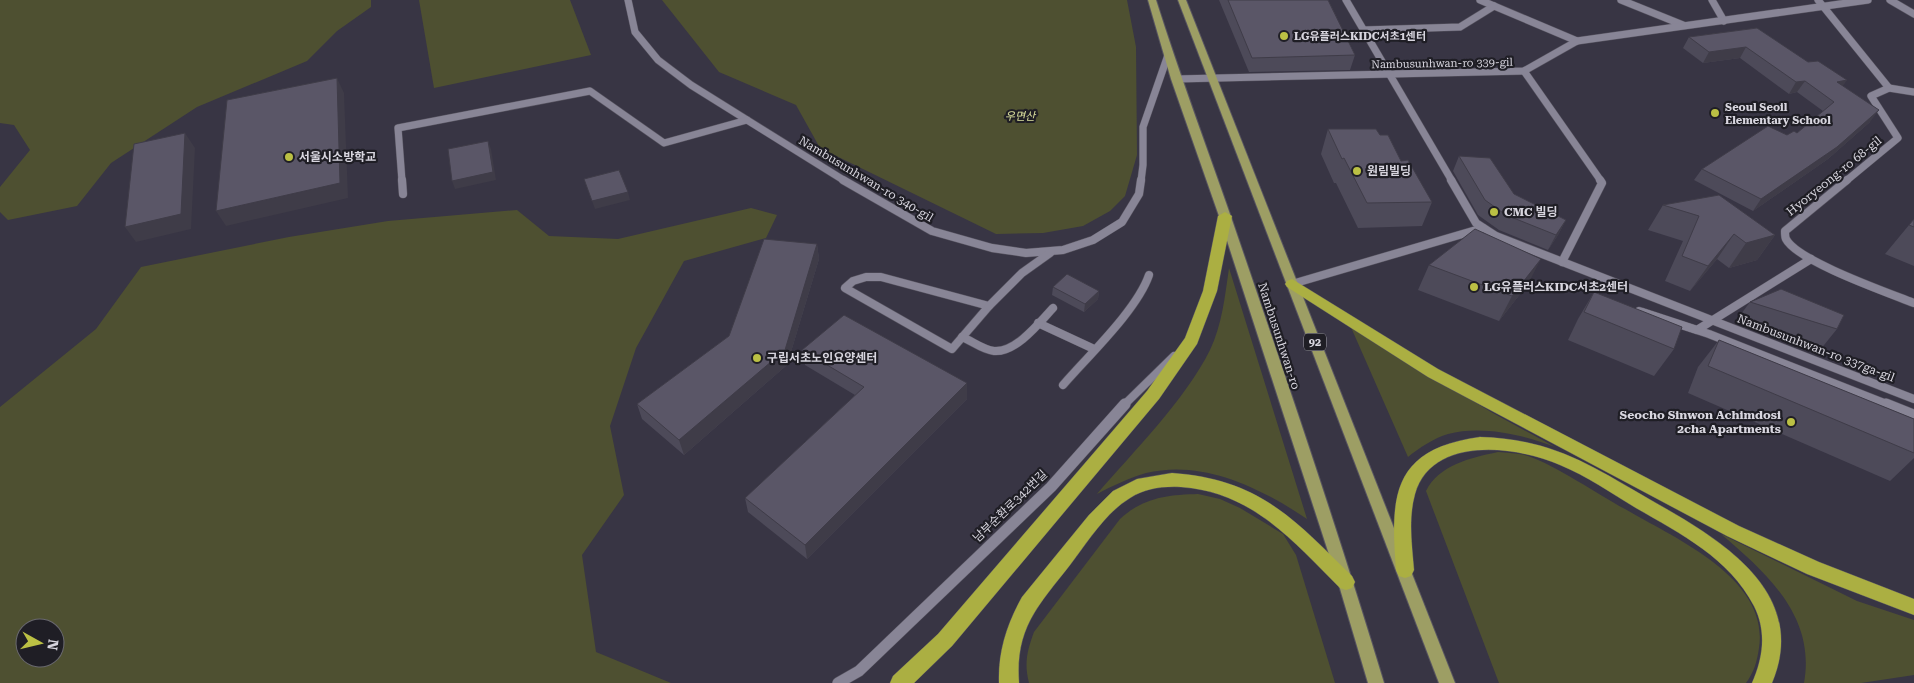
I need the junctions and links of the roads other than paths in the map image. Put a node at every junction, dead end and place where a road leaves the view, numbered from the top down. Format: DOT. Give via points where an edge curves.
graph roads {
  1 [pos="628,0"];
  2 [pos="1152,0"];
  3 [pos="1182,0"];
  4 [pos="1346,0"];
  5 [pos="1480,0"];
  6 [pos="1621,0"];
  7 [pos="1636,0"];
  8 [pos="1712,0"];
  9 [pos="1818,0"];
  10 [pos="1868,0"];
  11 [pos="1890,0"];
  12 [pos="1494,6"];
  13 [pos="1639,7"];
  14 [pos="1823,7"];
  15 [pos="1914,14"];
  16 [pos="1724,20"];
  17 [pos="1685,26"];
  18 [pos="1364,30"];
  19 [pos="1577,41"];
  20 [pos="1168,55"];
  21 [pos="1524,72"];
  22 [pos="1391,75"];
  23 [pos="1176,79"];
  24 [pos="1212,79"];
  25 [pos="1889,88"];
  26 [pos="1914,92"];
  27 [pos="747,120"];
  28 [pos="403,194"];
  29 [pos="1225,216"];
  30 [pos="1484,228"];
  31 [pos="1052,251"];
  32 [pos="1811,259"];
  33 [pos="1562,262"];
  34 [pos="1149,275"];
  35 [pos="1292,284"];
  36 [pos="1914,303"];
  37 [pos="990,306"];
  38 [pos="1053,308"];
  39 [pos="1710,320"];
  40 [pos="1038,324"];
  41 [pos="962,337"];
  42 [pos="1192,340"];
  43 [pos="1094,349"];
  44 [pos="1063,385"];
  45 [pos="1914,400"];
  46 [pos="1911,414"];
  47 [pos="1405,570"];
  48 [pos="1346,582"];
  49 [pos="1914,607"];
  50 [pos="838,683"];
  51 [pos="900,683"];
  52 [pos="1010,683"];
  53 [pos="1376,683"];
  54 [pos="1447,683"];
  55 [pos="1762,683"];
  1 -- 27 [label="street, Nambusunhwan-ro 340-gil" via="635,32 658,60"];
  2 -- 20 [label="main road, Nambusunhwan-ro"];
  3 -- 24 [label="main road, 92"];
  4 -- 18 [label="street, Nambusunhwan-ro 337ga-gil"];
  5 -- 12 [label="street"];
  6 -- 13 [label="street"];
  7 -- 13 [label="street"];
  8 -- 16 [label="street"];
  9 -- 14 [label="street"];
  10 -- 14 [label="street, Nambusunhwan-ro 339-gil"];
  11 -- 15 [label="street"];
  12 -- 18 [label="street" via="1460,27"];
  12 -- 19 [label="street"];
  13 -- 17 [label="street"];
  14 -- 16 [label="street, Nambusunhwan-ro 339-gil"];
  14 -- 25 [label="street"];
  16 -- 17 [label="street, Nambusunhwan-ro 339-gil"];
  17 -- 19 [label="street, Nambusunhwan-ro 339-gil"];
  18 -- 22 [label="street, Nambusunhwan-ro 337ga-gil"];
  19 -- 21 [label="street, Nambusunhwan-ro 339-gil"];
  20 -- 23 [label="main road, Nambusunhwan-ro"];
  20 -- 31 [label="street, Nambusunhwan-ro 340-gil" via="1143,127 1140,194 1122,222 1093,240"];
  21 -- 22 [label="street, Nambusunhwan-ro 339-gil"];
  21 -- 33 [label="street" via="1602,184"];
  22 -- 24 [label="street, Nambusunhwan-ro 339-gil"];
  22 -- 30 [label="street, Nambusunhwan-ro 337ga-gil" via="1476,223"];
  23 -- 24 [label="street, Nambusunhwan-ro 339-gil"];
  23 -- 29 [label="main road, Nambusunhwan-ro"];
  24 -- 35 [label="main road, 92"];
  25 -- 26 [label="street"];
  25 -- 32 [label="street, Hyoryeong-ro 68-gil" via="1871,96 1898,138 1785,231 1790,244"];
  27 -- 28 [label="street" via="664,143 590,91 398,128"];
  27 -- 31 [label="street, Nambusunhwan-ro 340-gil" via="932,231 992,248 1026,253"];
  29 -- 42 [label="highway" via="1210,291"];
  29 -- 48 [label="main road, Nambusunhwan-ro"];
  30 -- 33 [label="street, Nambusunhwan-ro 337ga-gil" via="1496,236"];
  30 -- 35 [label="street"];
  31 -- 37 [label="street" via="1039,259"];
  32 -- 36 [label="street"];
  32 -- 39 [label="street, Nambusunhwan-ro 337ga-gil"];
  33 -- 39 [label="street, Nambusunhwan-ro 337ga-gil"];
  34 -- 43 [label="street" via="1134,304"];
  35 -- 47 [label="main road, 92"];
  35 -- 49 [label="highway" via="1433,373 1733,532 1813,568"];
  37 -- 41 [label="street"];
  37 -- 41 [label="street" via="881,277 855,278 845,288 952,349"];
  38 -- 40 [label="street"];
  39 -- 45 [label="street, Nambusunhwan-ro 337ga-gil"];
  39 -- 46 [label="street" via="1697,330 1631,308 1709,334"];
  40 -- 41 [label="street" via="1014,347 1002,351 994,351"];
  40 -- 43 [label="street"];
  42 -- 50 [label="street, 남부순환로342번길" via="1137,391 1051,486 859,671"];
  42 -- 51 [label="highway" via="1153,396 952,633"];
  43 -- 44 [label="street"];
  47 -- 54 [label="main road, 92"];
  47 -- 55 [label="highway" via="1405,498 1413,478 1425,462 1450,448 1477,444 1510,445 1548,453 1577,465 1710,543 1744,575 1760,600 1771,627 1770,667"];
  48 -- 52 [label="highway" via="1285,522 1248,497 1196,481 1170,480 1146,484 1131,489 1110,504 1029,603 1011,645"];
  48 -- 53 [label="main road, Nambusunhwan-ro"];
}
